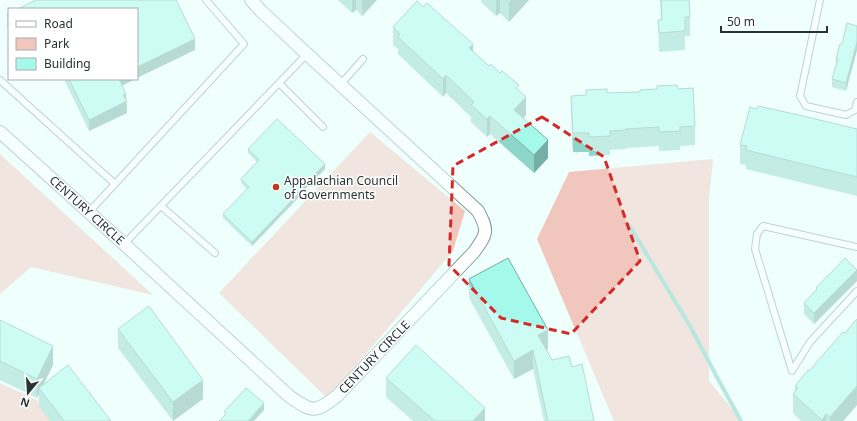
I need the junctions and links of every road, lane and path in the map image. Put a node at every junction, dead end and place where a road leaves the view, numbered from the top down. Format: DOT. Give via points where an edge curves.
graph roads {
  1 [pos="206,0"];
  2 [pos="251,0"];
  3 [pos="820,0"];
  4 [pos="307,54"];
  5 [pos="363,59"];
  6 [pos="0,80"];
  7 [pos="279,83"];
  8 [pos="340,84"];
  9 [pos="857,102"];
  10 [pos="323,127"];
  11 [pos="0,132"];
  12 [pos="115,184"];
  13 [pos="161,206"];
  14 [pos="89,212"];
  15 [pos="124,244"];
  16 [pos="857,247"];
  17 [pos="215,253"];
  18 [pos="857,291"];
  1 -- 12 [label="lane" via="244,44"];
  2 -- 4 [label="street, CENTURY CIRCLE"];
  3 -- 9 [label="lane" via="800,96 806,106 846,115 855,110"];
  4 -- 7 [label="lane"];
  4 -- 8 [label="street, CENTURY CIRCLE"];
  5 -- 8 [label="lane"];
  6 -- 12 [label="lane"];
  7 -- 10 [label="lane"];
  7 -- 13 [label="lane"];
  8 -- 15 [label="street, CENTURY CIRCLE" via="478,211 486,230 474,252 337,396 324,406 314,409 305,407 289,396"];
  11 -- 14 [label="street, CENTURY CIRCLE"];
  12 -- 14 [label="lane"];
  13 -- 15 [label="lane"];
  13 -- 17 [label="lane"];
  14 -- 15 [label="street, CENTURY CIRCLE"];
  16 -- 18 [label="lane" via="763,226 757,234 755,248 792,371 810,342"];
}
